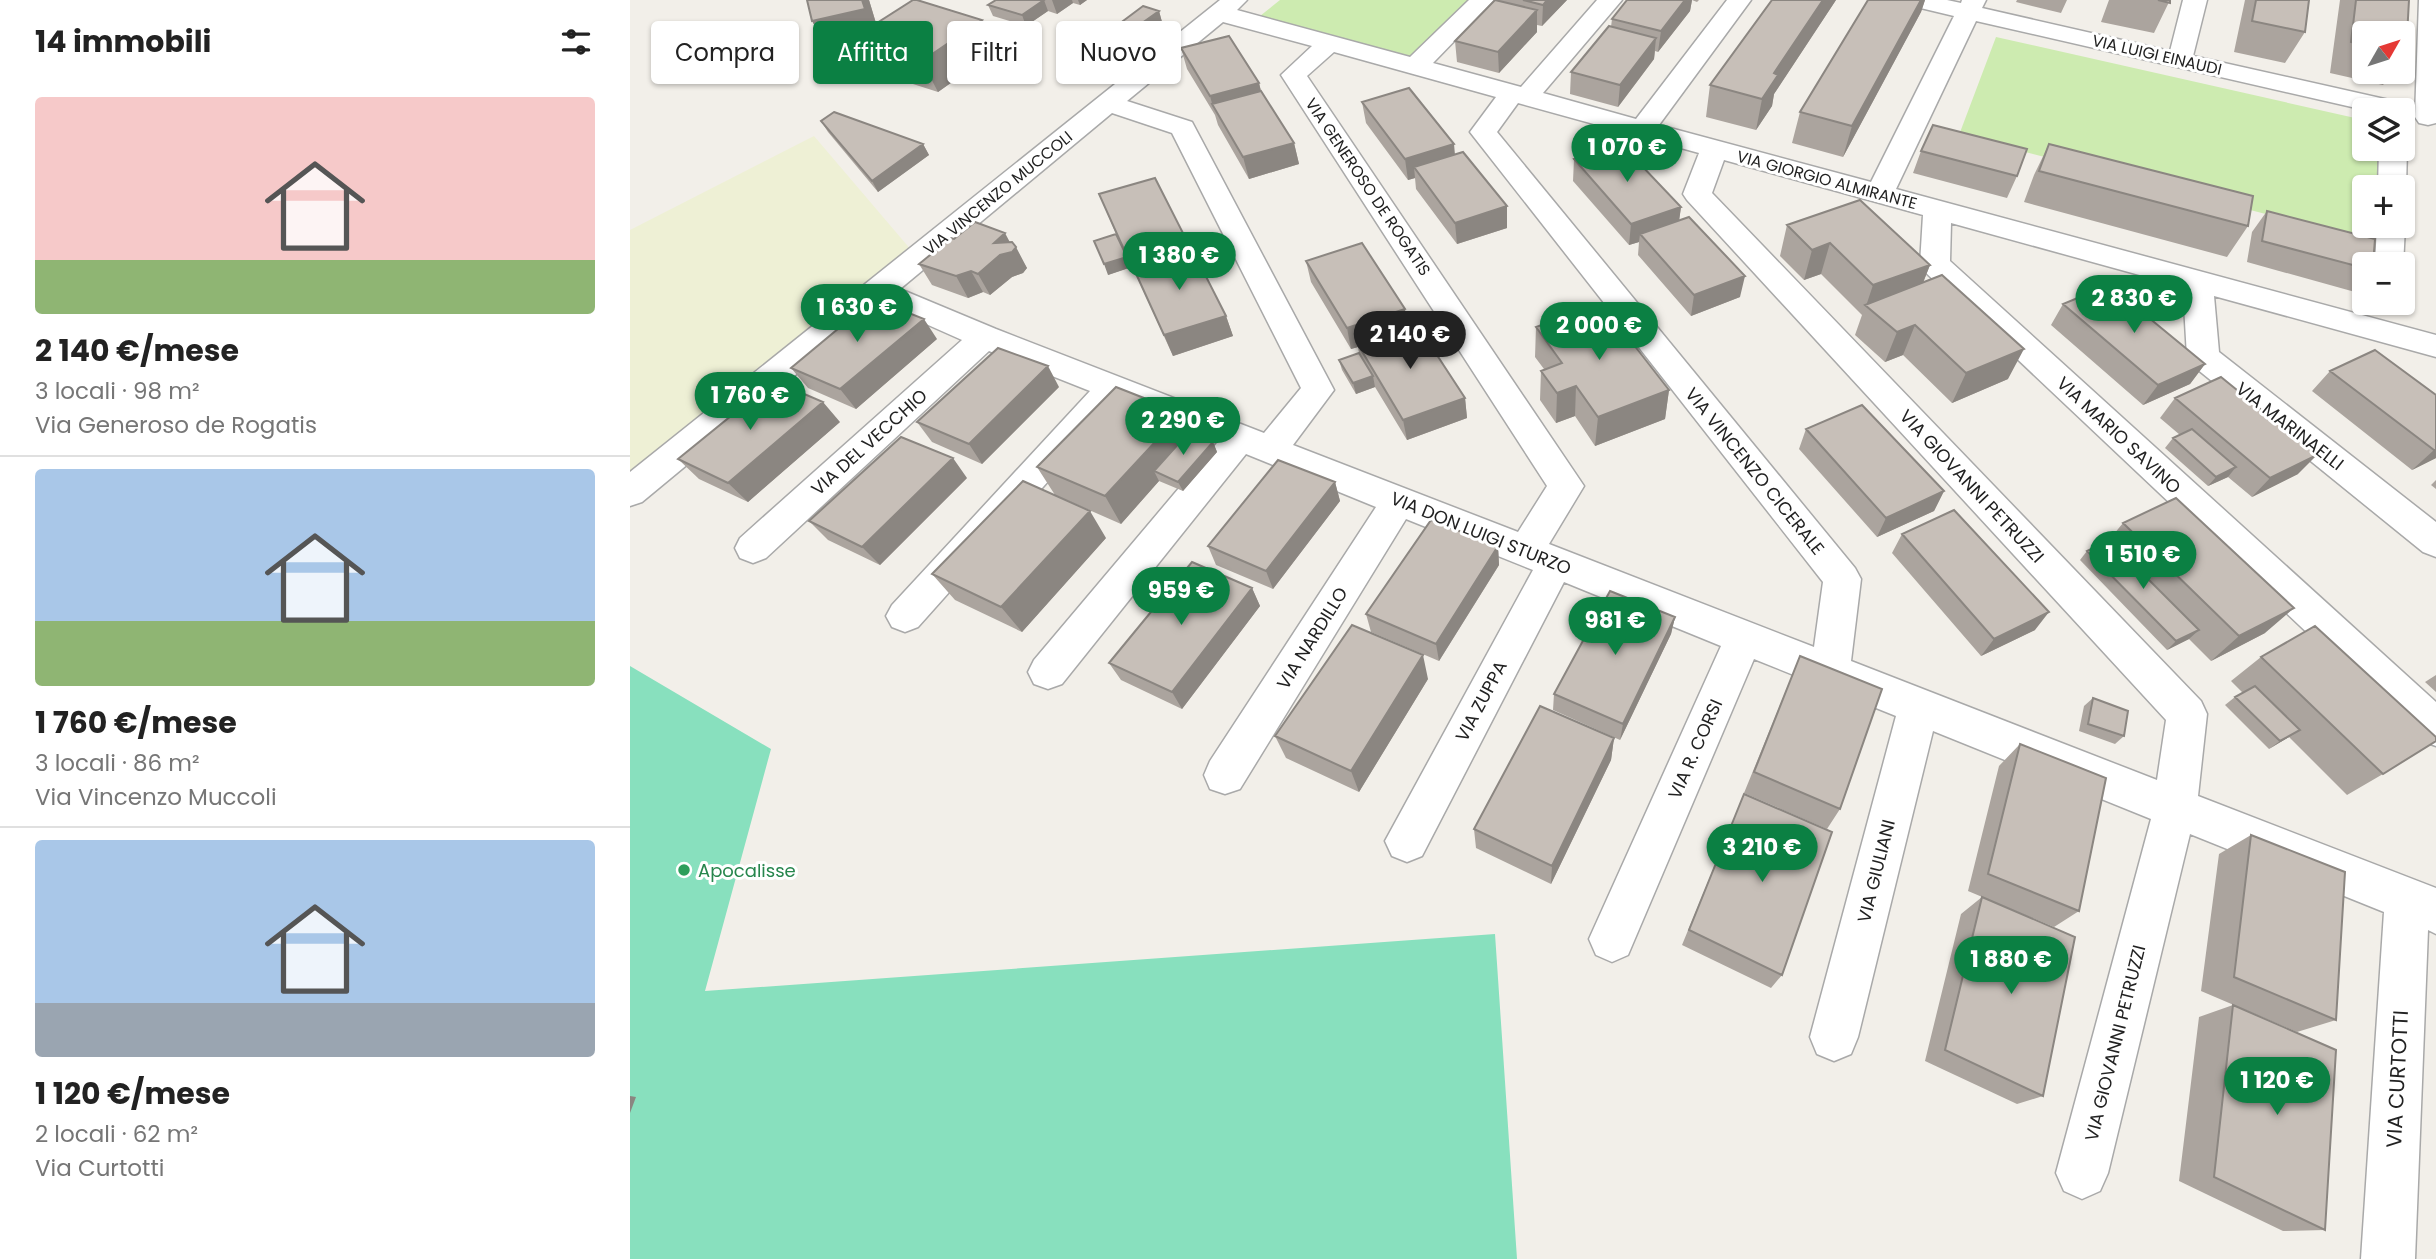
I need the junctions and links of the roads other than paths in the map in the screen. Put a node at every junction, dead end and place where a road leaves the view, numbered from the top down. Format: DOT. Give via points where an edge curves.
graph roads {
  1 [pos="1482,0"];
  2 [pos="1611,0"];
  3 [pos="1740,0"];
  4 [pos="1916,0"];
  5 [pos="2195,0"];
  6 [pos="2431,0"];
  7 [pos="1227,6"];
  8 [pos="1971,6"];
  9 [pos="1330,43"];
  10 [pos="2180,60"];
  11 [pos="1415,66"];
  12 [pos="1519,95"];
  13 [pos="2412,98"];
  14 [pos="2352,100"];
  15 [pos="1107,103"];
  16 [pos="1642,129"];
  17 [pos="1714,149"];
  18 [pos="1879,194"];
  19 [pos="1937,210"];
  20 [pos="2198,282"];
  21 [pos="878,291"];
  22 [pos="2388,317"];
  23 [pos="985,337"];
  24 [pos="2436,345"];
  25 [pos="1113,387"];
  26 [pos="1255,443"];
  27 [pos="630,492"];
  28 [pos="1399,500"];
  29 [pos="2436,542"];
  30 [pos="753,548"];
  31 [pos="1541,556"];
  32 [pos="905,616"];
  33 [pos="1744,637"];
  34 [pos="1830,671"];
  35 [pos="1048,672"];
  36 [pos="1919,706"];
  37 [pos="2436,728"];
  38 [pos="1225,775"];
  39 [pos="2175,807"];
  40 [pos="1406,841"];
  41 [pos="2421,905"];
  42 [pos="1612,939"];
  43 [pos="1834,1037"];
  44 [pos="2082,1173"];
  45 [pos="2388,1259"];
  1 -- 11 [label="street"];
  2 -- 12 [label="street"];
  3 -- 16 [label="street"];
  4 -- 8 [label="street, VIA LUIGI EINAUDI"];
  5 -- 10 [label="street"];
  6 -- 13 [label="street"];
  7 -- 9 [label="street, VIA GIORGIO ALMIRANTE"];
  7 -- 15 [label="street, VIA VINCENZO MUCCOLI"];
  8 -- 10 [label="street, VIA LUIGI EINAUDI"];
  8 -- 18 [label="street"];
  9 -- 11 [label="street, VIA GIORGIO ALMIRANTE"];
  9 -- 31 [label="street, VIA GENEROSO DE ROGATIS" via="1294,75 1566,485"];
  10 -- 14 [label="street, VIA LUIGI EINAUDI"];
  11 -- 12 [label="street, VIA GIORGIO ALMIRANTE"];
  12 -- 16 [label="street, VIA GIORGIO ALMIRANTE"];
  12 -- 34 [label="street, VIA VINCENZO CICERALE" via="1483,132 1842,579"];
  15 -- 21 [label="street, VIA VINCENZO MUCCOLI"];
  15 -- 26 [label="street" via="1183,128 1318,390"];
  16 -- 17 [label="street, VIA GIORGIO ALMIRANTE"];
  17 -- 18 [label="street, VIA GIORGIO ALMIRANTE"];
  17 -- 39 [label="street, VIA GIOVANNI PETRUZZI" via="1698,194 2187,714"];
  18 -- 19 [label="street, VIA GIORGIO ALMIRANTE"];
  19 -- 20 [label="street, VIA GIORGIO ALMIRANTE"];
  19 -- 37 [label="street, VIA MARIO SAVINO" via="1935,264"];
  20 -- 22 [label="street, VIA GIORGIO ALMIRANTE"];
  20 -- 29 [label="street, VIA MARINAELLI" via="2203,357"];
  21 -- 23 [label="street, VIA DON LUIGI STURZO"];
  21 -- 27 [label="street, VIA VINCENZO MUCCOLI"];
  22 -- 24 [label="street, VIA GIORGIO ALMIRANTE"];
  23 -- 25 [label="street, VIA DON LUIGI STURZO"];
  23 -- 30 [label="street, VIA DEL VECCHIO"];
  25 -- 26 [label="street, VIA DON LUIGI STURZO"];
  25 -- 32 [label="street"];
  26 -- 28 [label="street, VIA DON LUIGI STURZO"];
  26 -- 35 [label="street"];
  28 -- 31 [label="street, VIA DON LUIGI STURZO"];
  28 -- 38 [label="street, VIA NARDILLO"];
  31 -- 33 [label="street, VIA DON LUIGI STURZO"];
  31 -- 40 [label="street, VIA ZUPPA"];
  33 -- 34 [label="street, VIA DON LUIGI STURZO"];
  33 -- 42 [label="street, VIA R. CORSI"];
  34 -- 36 [label="street, VIA DON LUIGI STURZO"];
  36 -- 39 [label="street, VIA DON LUIGI STURZO"];
  36 -- 43 [label="street, VIA GIULIANI"];
  39 -- 41 [label="street, VIA DON LUIGI STURZO"];
  39 -- 44 [label="street, VIA GIOVANNI PETRUZZI"];
  41 -- 45 [label="street, VIA CURTOTTI"];
}
